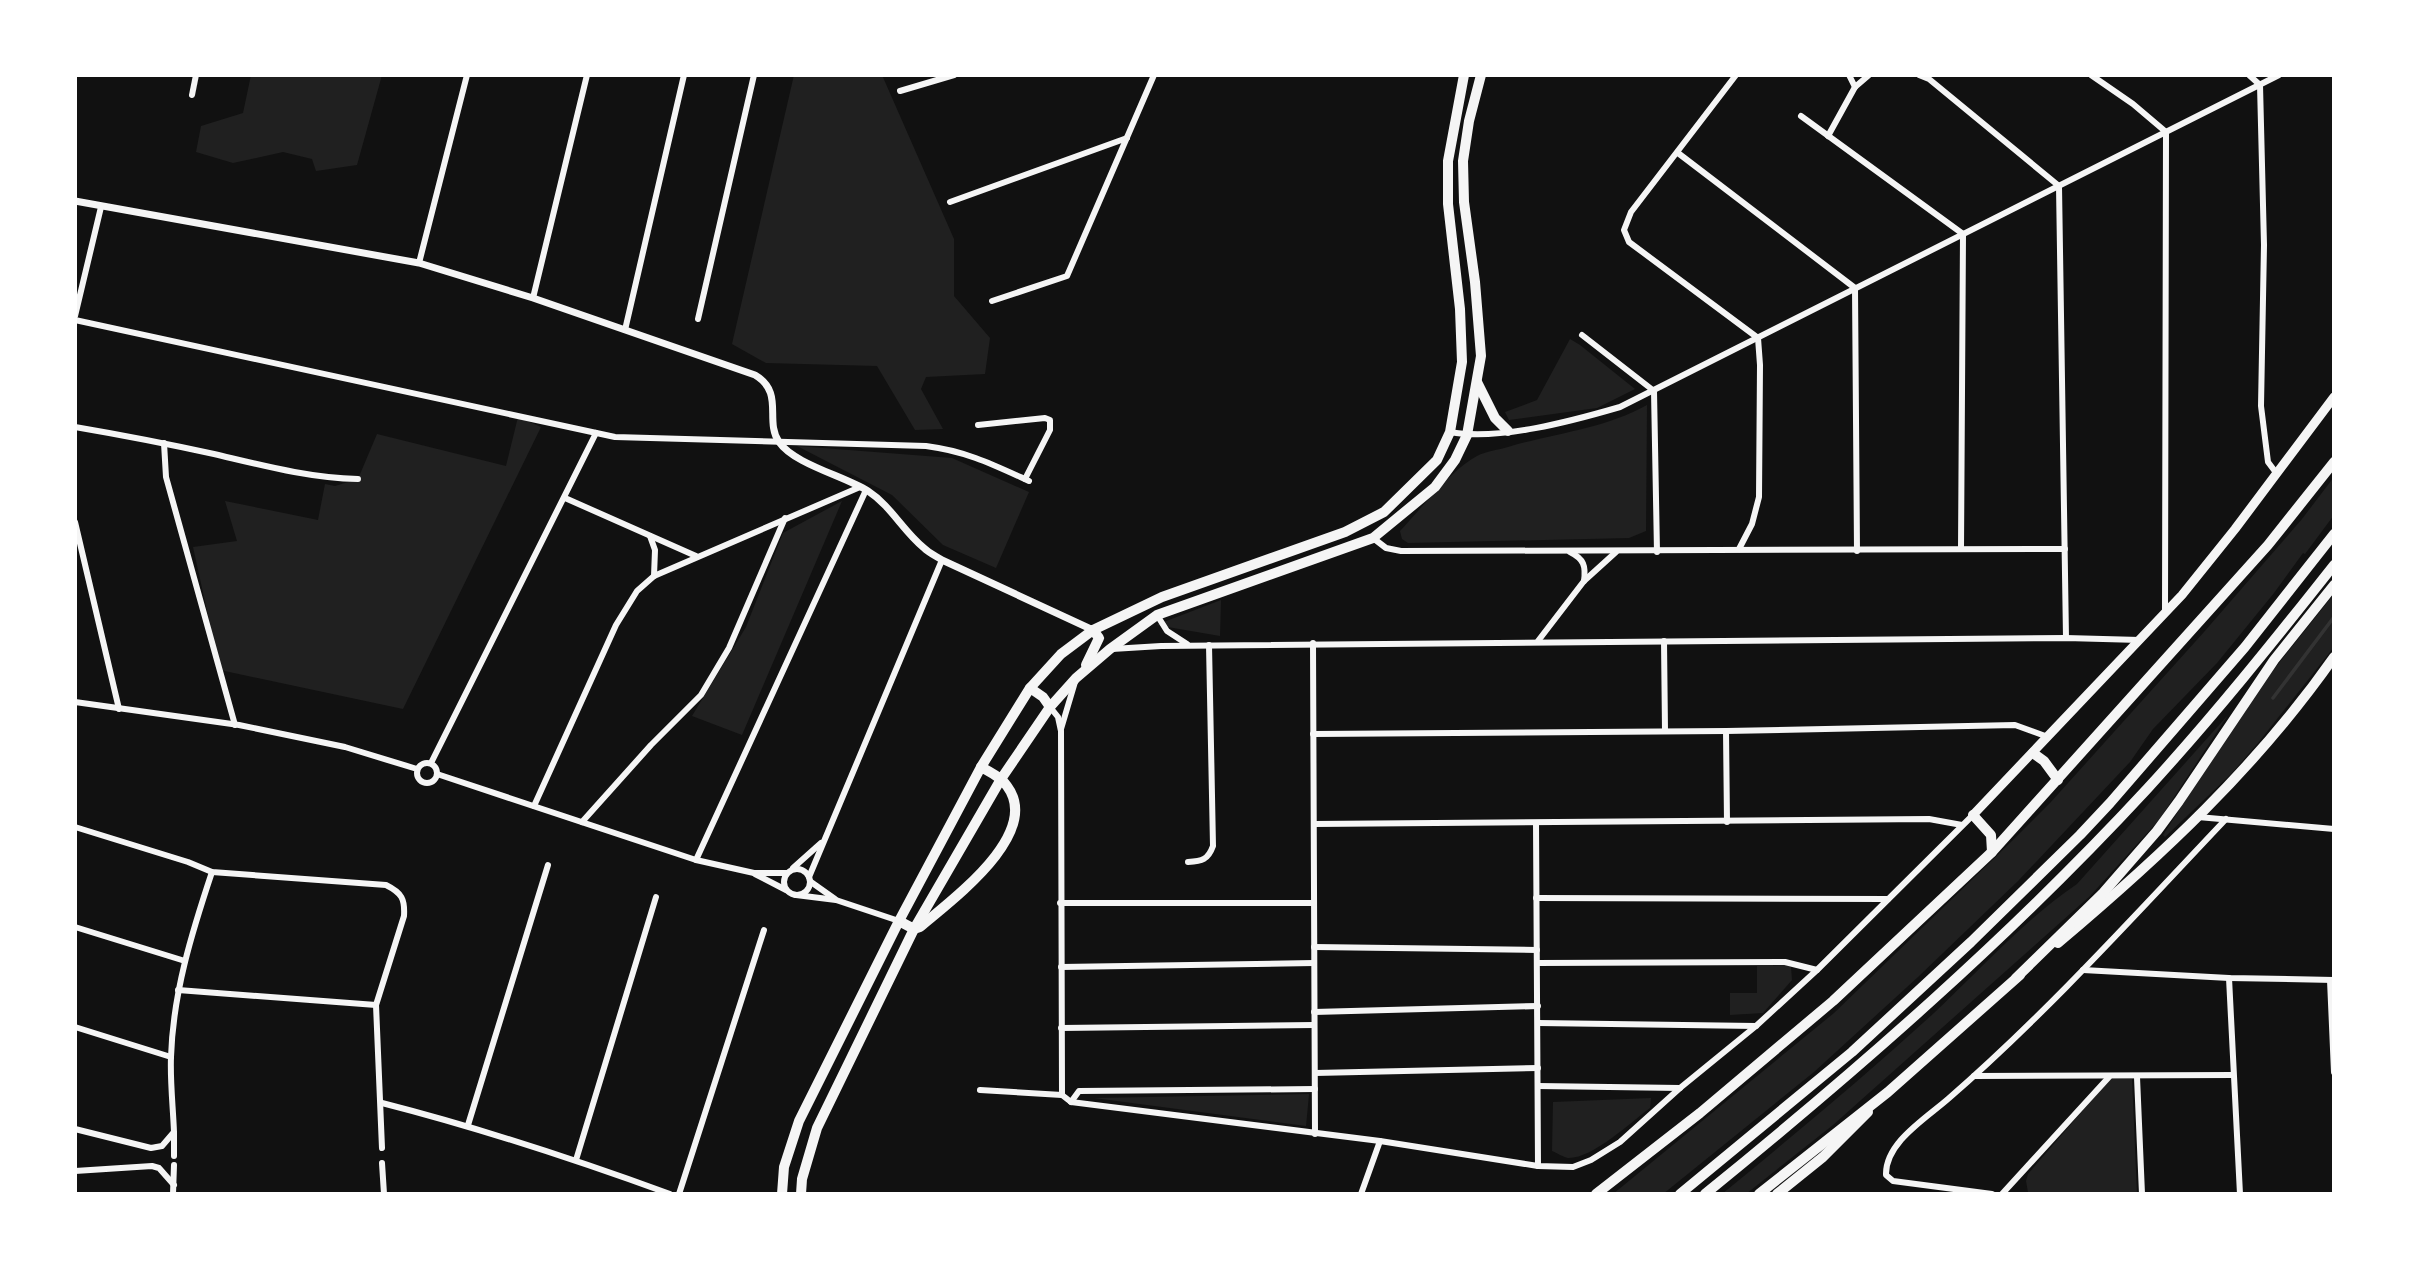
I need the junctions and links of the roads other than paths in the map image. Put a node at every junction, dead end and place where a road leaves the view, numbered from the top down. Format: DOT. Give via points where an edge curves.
graph roads {
  1 [pos="196,75"];
  2 [pos="467,75"];
  3 [pos="587,75"];
  4 [pos="684,75"];
  5 [pos="754,75"];
  6 [pos="923,75"];
  7 [pos="954,75"];
  8 [pos="1154,75"];
  9 [pos="1464,75"];
  10 [pos="1481,75"];
  11 [pos="1736,75"];
  12 [pos="1849,75"];
  13 [pos="1869,75"];
  14 [pos="1919,75"];
  15 [pos="2091,75"];
  16 [pos="2249,75"];
  17 [pos="2279,75"];
  18 [pos="1930,77"];
  19 [pos="926,83"];
  20 [pos="2259,85"];
  21 [pos="1855,86"];
  22 [pos="900,91"];
  23 [pos="192,95"];
  24 [pos="1801,116"];
  25 [pos="2166,132"];
  26 [pos="1828,136"];
  27 [pos="1127,138"];
  28 [pos="1678,153"];
  29 [pos="2059,186"];
  30 [pos="75,201"];
  31 [pos="950,202"];
  32 [pos="101,207"];
  33 [pos="1963,234"];
  34 [pos="419,263"];
  35 [pos="1855,288"];
  36 [pos="533,298"];
  37 [pos="992,301"];
  38 [pos="75,318"];
  39 [pos="698,319"];
  40 [pos="625,330"];
  41 [pos="1582,335"];
  42 [pos="1758,338"];
  43 [pos="1477,381"];
  44 [pos="1654,391"];
  45 [pos="2334,397"];
  46 [pos="978,425"];
  47 [pos="75,427"];
  48 [pos="1508,431"];
  49 [pos="1450,432"];
  50 [pos="596,433"];
  51 [pos="1467,435"];
  52 [pos="777,440"];
  53 [pos="164,443"];
  54 [pos="2334,462"];
  55 [pos="2277,474"];
  56 [pos="358,479"];
  57 [pos="863,488"];
  58 [pos="565,498"];
  59 [pos="1387,509"];
  60 [pos="785,518"];
  61 [pos="75,522"];
  62 [pos="2334,534"];
  63 [pos="650,536"];
  64 [pos="1373,538"];
  65 [pos="1739,549"];
  66 [pos="1961,549"];
  67 [pos="2065,549"];
  68 [pos="1857,551"];
  69 [pos="1569,552"];
  70 [pos="1616,552"];
  71 [pos="1657,552"];
  72 [pos="696,556"];
  73 [pos="942,560"];
  74 [pos="2334,565"];
  75 [pos="654,576"];
  76 [pos="1584,581"];
  77 [pos="2334,585"];
  78 [pos="2165,612"];
  79 [pos="1157,615"];
  80 [pos="1093,630"];
  81 [pos="2066,638"];
  82 [pos="1664,640"];
  83 [pos="2140,640"];
  84 [pos="1538,641"];
  85 [pos="1313,643"];
  86 [pos="1188,645"];
  87 [pos="1209,645"];
  88 [pos="1110,649"];
  89 [pos="2334,657"];
  90 [pos="1079,675"];
  91 [pos="1030,688"];
  92 [pos="75,702"];
  93 [pos="1050,707"];
  94 [pos="119,709"];
  95 [pos="235,724"];
  96 [pos="1060,730"];
  97 [pos="1665,731"];
  98 [pos="1726,731"];
  99 [pos="1313,734"];
  100 [pos="2048,737"];
  101 [pos="2034,753"];
  102 [pos="431,764"];
  103 [pos="981,766"];
  104 [pos="417,769"];
  105 [pos="437,774"];
  106 [pos="1001,779"];
  107 [pos="2058,780"];
  108 [pos="534,806"];
  109 [pos="1973,815"];
  110 [pos="2198,817"];
  111 [pos="2227,819"];
  112 [pos="582,822"];
  113 [pos="1727,822"];
  114 [pos="1536,823"];
  115 [pos="1314,824"];
  116 [pos="1962,825"];
  117 [pos="75,827"];
  118 [pos="2334,829"];
  119 [pos="823,842"];
  120 [pos="1992,852"];
  121 [pos="696,860"];
  122 [pos="1188,862"];
  123 [pos="548,866"];
  124 [pos="789,871"];
  125 [pos="212,872"];
  126 [pos="754,873"];
  127 [pos="810,879"];
  128 [pos="788,891"];
  129 [pos="796,895"];
  130 [pos="656,897"];
  131 [pos="1536,898"];
  132 [pos="1889,899"];
  133 [pos="836,900"];
  134 [pos="1060,903"];
  135 [pos="1314,903"];
  136 [pos="898,921"];
  137 [pos="75,927"];
  138 [pos="914,929"];
  139 [pos="764,930"];
  140 [pos="1314,947"];
  141 [pos="1537,950"];
  142 [pos="185,961"];
  143 [pos="1314,963"];
  144 [pos="1537,963"];
  145 [pos="1060,967"];
  146 [pos="1817,970"];
  147 [pos="2083,970"];
  148 [pos="2017,978"];
  149 [pos="2229,978"];
  150 [pos="2332,982"];
  151 [pos="178,990"];
  152 [pos="376,1005"];
  153 [pos="1538,1006"];
  154 [pos="1314,1012"];
  155 [pos="1538,1023"];
  156 [pos="1314,1025"];
  157 [pos="1756,1026"];
  158 [pos="75,1027"];
  159 [pos="1062,1028"];
  160 [pos="171,1057"];
  161 [pos="1538,1068"];
  162 [pos="2334,1072"];
  163 [pos="1315,1073"];
  164 [pos="2233,1075"];
  165 [pos="1974,1076"];
  166 [pos="2109,1077"];
  167 [pos="2137,1077"];
  168 [pos="1538,1086"];
  169 [pos="1680,1088"];
  170 [pos="1315,1089"];
  171 [pos="980,1090"];
  172 [pos="1888,1092"];
  173 [pos="1062,1095"];
  174 [pos="1070,1102"];
  175 [pos="382,1103"];
  176 [pos="468,1125"];
  177 [pos="75,1129"];
  178 [pos="174,1132"];
  179 [pos="1314,1134"];
  180 [pos="1380,1140"];
  181 [pos="382,1148"];
  182 [pos="174,1156"];
  183 [pos="576,1160"];
  184 [pos="382,1163"];
  185 [pos="174,1165"];
  186 [pos="1538,1166"];
  187 [pos="75,1171"];
  188 [pos="174,1185"];
  189 [pos="173,1194"];
  190 [pos="384,1194"];
  191 [pos="670,1194"];
  192 [pos="679,1194"];
  193 [pos="782,1194"];
  194 [pos="801,1194"];
  195 [pos="1362,1194"];
  196 [pos="1596,1194"];
  197 [pos="1680,1194"];
  198 [pos="1705,1194"];
  199 [pos="1759,1194"];
  200 [pos="1777,1194"];
  201 [pos="1992,1194"];
  202 [pos="2002,1194"];
  203 [pos="2142,1194"];
  204 [pos="2240,1194"];
  1 -- 23 [label="street"];
  2 -- 34 [label="street"];
  3 -- 36 [label="street"];
  4 -- 40 [label="street"];
  5 -- 39 [label="street"];
  6 -- 19 [label="street"];
  7 -- 19 [label="street"];
  8 -- 27 [label="street"];
  9 -- 49 [label="main road" via="1448,161 1462,362"];
  10 -- 43 [label="main road" via="1464,161 1464,202 1479,321"];
  11 -- 28 [label="street"];
  12 -- 21 [label="street"];
  13 -- 21 [label="street"];
  14 -- 18 [label="street"];
  15 -- 25 [label="street"];
  16 -- 20 [label="street"];
  17 -- 20 [label="street"];
  18 -- 29 [label="street"];
  19 -- 22 [label="street"];
  20 -- 25 [label="street"];
  20 -- 55 [label="street" via="2264,245 2261,407 2268,462"];
  21 -- 26 [label="street"];
  24 -- 26 [label="street"];
  25 -- 29 [label="street"];
  25 -- 78 [label="street"];
  26 -- 33 [label="street"];
  27 -- 31 [label="street"];
  27 -- 37 [label="street" via="1067,276"];
  28 -- 35 [label="street"];
  28 -- 42 [label="street" via="1631,212 1624,225 1629,242"];
  29 -- 33 [label="street"];
  29 -- 67 [label="street"];
  30 -- 32 [label="street"];
  32 -- 34 [label="street"];
  32 -- 38 [label="street"];
  33 -- 35 [label="street"];
  33 -- 66 [label="street"];
  34 -- 36 [label="street"];
  35 -- 42 [label="street"];
  35 -- 68 [label="street"];
  36 -- 40 [label="street"];
  38 -- 50 [label="street"];
  40 -- 52 [label="street" via="765,381"];
  41 -- 44 [label="street"];
  42 -- 44 [label="street"];
  42 -- 65 [label="street" via="1759,497"];
  43 -- 48 [label="main road" via="1495,418"];
  43 -- 51 [label="main road"];
  44 -- 48 [label="street" via="1577,420"];
  44 -- 71 [label="street"];
  45 -- 55 [label="main road"];
  46 -- 52 [label="street" via="1050,420 1050,430 1027,480 954,450"];
  47 -- 53 [label="street"];
  48 -- 51 [label="street"];
  49 -- 51 [label="street"];
  49 -- 59 [label="main road" via="1437,460"];
  50 -- 52 [label="street"];
  50 -- 58 [label="street"];
  51 -- 64 [label="main road" via="1435,487"];
  52 -- 57 [label="street" via="789,453"];
  53 -- 56 [label="street" via="303,474"];
  53 -- 95 [label="street" via="166,477"];
  54 -- 107 [label="main road" via="2268,545"];
  55 -- 78 [label="main road"];
  57 -- 60 [label="street"];
  57 -- 73 [label="street"];
  57 -- 121 [label="street"];
  58 -- 63 [label="street"];
  58 -- 102 [label="street"];
  59 -- 64 [label="main road" via="1376,522"];
  59 -- 80 [label="main road" via="1345,532 1162,597"];
  60 -- 72 [label="street"];
  60 -- 112 [label="street" via="729,648 701,695"];
  61 -- 94 [label="street"];
  62 -- 197 [label="highway" via="2245,647 2080,835 1852,1052"];
  63 -- 72 [label="street"];
  63 -- 75 [label="street" via="655,550"];
  64 -- 69 [label="street" via="1386,548 1401,551"];
  64 -- 79 [label="main road"];
  65 -- 68 [label="street"];
  65 -- 71 [label="street"];
  66 -- 67 [label="street"];
  66 -- 68 [label="street"];
  67 -- 81 [label="street"];
  69 -- 70 [label="street"];
  69 -- 76 [label="street" via="1584,563"];
  70 -- 71 [label="street"];
  70 -- 76 [label="street"];
  72 -- 75 [label="street"];
  73 -- 80 [label="street"];
  73 -- 119 [label="street"];
  74 -- 198 [label="highway" via="2183,748 2028,911 1864,1062"];
  75 -- 108 [label="street" via="637,591 616,625"];
  76 -- 84 [label="street"];
  77 -- 148 [label="highway" via="2274,660 2157,831 2103,893"];
  78 -- 83 [label="main road"];
  79 -- 86 [label="street" via="1167,631"];
  79 -- 88 [label="main road"];
  80 -- 90 [label="main road" via="1098,638"];
  80 -- 91 [label="main road" via="1061,654"];
  81 -- 82 [label="street"];
  81 -- 83 [label="street"];
  82 -- 84 [label="street"];
  82 -- 97 [label="street"];
  83 -- 100 [label="main road"];
  84 -- 85 [label="street"];
  85 -- 87 [label="street"];
  85 -- 99 [label="street"];
  86 -- 87 [label="street"];
  86 -- 88 [label="street"];
  87 -- 122 [label="street" via="1213,846 1202,861"];
  88 -- 90 [label="main road"];
  89 -- 110 [label="main road" via="2289,719"];
  90 -- 93 [label="main road"];
  90 -- 96 [label="street"];
  91 -- 93 [label="main road"];
  91 -- 103 [label="main road"];
  92 -- 94 [label="street"];
  93 -- 96 [label="street"];
  93 -- 106 [label="main road"];
  94 -- 95 [label="street"];
  95 -- 104 [label="street" via="345,747"];
  96 -- 134 [label="street"];
  97 -- 98 [label="street"];
  97 -- 99 [label="street"];
  98 -- 100 [label="street" via="2015,725"];
  98 -- 113 [label="street"];
  99 -- 115 [label="street"];
  100 -- 101 [label="main road"];
  101 -- 107 [label="main road"];
  101 -- 109 [label="main road"];
  102 -- 104 [label="street"];
  102 -- 105 [label="street"];
  103 -- 106 [label="main road"];
  103 -- 136 [label="main road"];
  104 -- 105 [label="street" via="424,783"];
  105 -- 108 [label="street"];
  106 -- 138 [label="main road"];
  106 -- 138 [label="main road" via="1013,797 1015,812 1003,844 968,888"];
  107 -- 120 [label="main road"];
  108 -- 112 [label="street"];
  109 -- 116 [label="street"];
  109 -- 120 [label="main road" via="1991,835"];
  110 -- 111 [label="street"];
  110 -- 148 [label="main road"];
  111 -- 118 [label="street"];
  111 -- 147 [label="street"];
  112 -- 121 [label="street"];
  113 -- 114 [label="street"];
  113 -- 116 [label="street" via="1929,819"];
  114 -- 115 [label="street"];
  114 -- 131 [label="street"];
  115 -- 135 [label="street"];
  116 -- 132 [label="street"];
  117 -- 125 [label="street"];
  119 -- 124 [label="street"];
  119 -- 127 [label="street"];
  120 -- 196 [label="main road" via="1833,1002"];
  121 -- 126 [label="street"];
  123 -- 176 [label="street"];
  124 -- 126 [label="street"];
  124 -- 127 [label="street" via="800,868"];
  124 -- 128 [label="street" via="784,881"];
  125 -- 142 [label="street"];
  125 -- 152 [label="street" via="386,885 399,891 405,901 404,916"];
  126 -- 128 [label="street"];
  127 -- 129 [label="street" via="804,893"];
  127 -- 133 [label="street"];
  128 -- 129 [label="street"];
  129 -- 133 [label="street"];
  130 -- 183 [label="street"];
  131 -- 132 [label="street"];
  131 -- 141 [label="street"];
  132 -- 146 [label="street"];
  133 -- 136 [label="street"];
  134 -- 135 [label="street"];
  134 -- 145 [label="street"];
  135 -- 140 [label="street"];
  136 -- 138 [label="main road"];
  136 -- 193 [label="main road" via="799,1121 784,1167"];
  137 -- 142 [label="street"];
  138 -- 194 [label="main road" via="817,1128"];
  139 -- 192 [label="street"];
  140 -- 141 [label="street"];
  140 -- 143 [label="street"];
  141 -- 144 [label="street"];
  142 -- 151 [label="street"];
  143 -- 145 [label="street"];
  143 -- 154 [label="street"];
  144 -- 146 [label="street" via="1785,962"];
  144 -- 153 [label="street"];
  145 -- 159 [label="street"];
  146 -- 157 [label="street"];
  147 -- 149 [label="street"];
  147 -- 165 [label="street"];
  148 -- 172 [label="main road"];
  149 -- 150 [label="street"];
  149 -- 164 [label="street"];
  150 -- 162 [label="street"];
  151 -- 152 [label="street"];
  151 -- 160 [label="street"];
  152 -- 175 [label="street"];
  153 -- 154 [label="street"];
  153 -- 155 [label="street"];
  154 -- 156 [label="street"];
  155 -- 157 [label="street"];
  155 -- 161 [label="street"];
  156 -- 159 [label="street"];
  156 -- 163 [label="street"];
  157 -- 169 [label="street"];
  158 -- 160 [label="street"];
  159 -- 173 [label="street"];
  160 -- 178 [label="street"];
  161 -- 163 [label="street"];
  161 -- 168 [label="street"];
  163 -- 170 [label="street"];
  164 -- 167 [label="street"];
  164 -- 204 [label="street"];
  165 -- 166 [label="street"];
  165 -- 201 [label="street" via="1890,1154 1886,1175 1893,1181"];
  166 -- 167 [label="street"];
  166 -- 202 [label="street"];
  167 -- 203 [label="street"];
  168 -- 169 [label="street"];
  168 -- 186 [label="street"];
  169 -- 186 [label="street" via="1620,1142 1591,1160 1573,1167"];
  170 -- 174 [label="street" via="1079,1091"];
  170 -- 179 [label="street"];
  171 -- 173 [label="street"];
  172 -- 199 [label="main road"];
  172 -- 200 [label="main road" via="1823,1157"];
  173 -- 174 [label="street"];
  174 -- 179 [label="street"];
  175 -- 176 [label="street"];
  175 -- 181 [label="street"];
  176 -- 183 [label="street"];
  177 -- 178 [label="street" via="161,1149"];
  178 -- 182 [label="street"];
  179 -- 180 [label="street"];
  180 -- 186 [label="street"];
  180 -- 195 [label="street"];
  183 -- 191 [label="street"];
  184 -- 190 [label="street"];
  185 -- 188 [label="street"];
  187 -- 188 [label="street" via="160,1165"];
  188 -- 189 [label="street"];
}
